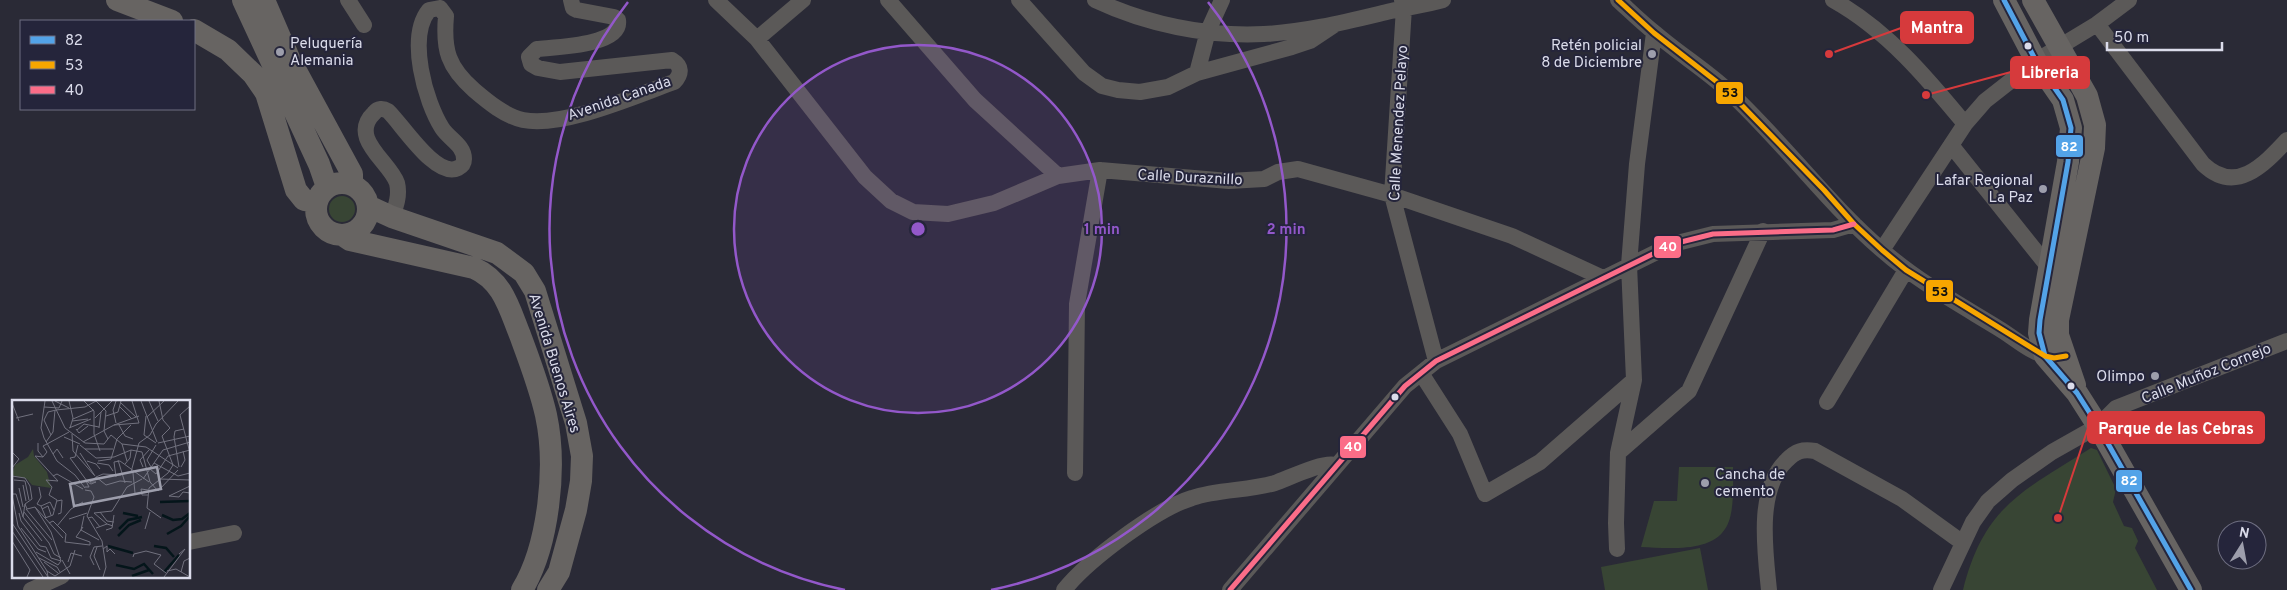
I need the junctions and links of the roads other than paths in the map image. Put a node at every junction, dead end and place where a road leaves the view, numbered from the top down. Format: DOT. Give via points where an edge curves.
graph roads {
  1 [pos="117,0"];
  2 [pos="243,0"];
  3 [pos="264,0"];
  4 [pos="348,0"];
  5 [pos="571,0"];
  6 [pos="716,0"];
  7 [pos="803,0"];
  8 [pos="888,0"];
  9 [pos="1019,0"];
  10 [pos="1095,0"];
  11 [pos="1222,0"];
  12 [pos="1442,0"];
  13 [pos="1618,0"];
  14 [pos="1833,0"];
  15 [pos="2004,0"];
  16 [pos="2033,0"];
  17 [pos="2129,0"];
  18 [pos="1403,4"];
  19 [pos="447,6"];
  20 [pos="169,20"];
  21 [pos="1334,24"];
  22 [pos="2097,24"];
  23 [pos="364,25"];
  24 [pos="195,31"];
  25 [pos="1208,31"];
  26 [pos="1654,33"];
  27 [pos="757,39"];
  28 [pos="2058,47"];
  29 [pos="2036,60"];
  30 [pos="1197,72"];
  31 [pos="1965,124"];
  32 [pos="2287,140"];
  33 [pos="1951,145"];
  34 [pos="1100,170"];
  35 [pos="1058,176"];
  36 [pos="352,185"];
  37 [pos="321,195"];
  38 [pos="1392,195"];
  39 [pos="368,206"];
  40 [pos="392,217"];
  41 [pos="1854,224"];
  42 [pos="1763,231"];
  43 [pos="344,236"];
  44 [pos="1882,250"];
  45 [pos="1629,265"];
  46 [pos="2050,269"];
  47 [pos="1906,270"];
  48 [pos="1603,278"];
  49 [pos="2065,286"];
  50 [pos="1998,328"];
  51 [pos="2048,334"];
  52 [pos="2287,341"];
  53 [pos="2055,356"];
  54 [pos="1436,360"];
  55 [pos="1421,373"];
  56 [pos="1634,380"];
  57 [pos="1827,402"];
  58 [pos="2098,426"];
  59 [pos="1618,453"];
  60 [pos="1335,465"];
  61 [pos="1074,473"];
  62 [pos="234,533"];
  63 [pos="190,542"];
  64 [pos="1963,543"];
  65 [pos="1617,549"];
  66 [pos="58,578"];
  67 [pos="31,590"];
  68 [pos="522,590"];
  69 [pos="548,590"];
  70 [pos="1064,590"];
  71 [pos="1230,590"];
  72 [pos="1769,590"];
  73 [pos="1941,590"];
  74 [pos="2191,590"];
  1 -- 20 [label="main road"];
  2 -- 37 [label="main road" via="319,164"];
  3 -- 36 [label="main road" via="289,58 352,174"];
  4 -- 23 [label="street"];
  5 -- 19 [label="street, Avenida Canada" via="577,10 614,17 618,20 616,30 578,46 537,48 529,57 531,64 560,72 672,60 678,63 679,77 674,82 582,114 540,122 522,119 497,107 460,78 446,53"];
  6 -- 27 [label="street"];
  7 -- 27 [label="street"];
  8 -- 35 [label="street" via="975,100"];
  9 -- 30 [label="street" via="1084,73 1102,86 1140,92 1168,87"];
  10 -- 25 [label="street" via="1146,20"];
  11 -- 25 [label="street"];
  12 -- 18 [label="street"];
  13 -- 26 [label="street"];
  14 -- 31 [label="street" via="1854,11 1920,69"];
  15 -- 29 [label="main road"];
  16 -- 28 [label="main road"];
  17 -- 22 [label="street"];
  18 -- 21 [label="street"];
  18 -- 38 [label="street, Calle Menendez Pelayo"];
  19 -- 40 [label="street, Avenida Canada" via="434,7 424,16 419,48 431,104 443,129 462,150 464,163 455,169 443,168 424,153 388,111 377,110 368,121 367,138 397,183"];
  21 -- 25 [label="street" via="1264,34"];
  21 -- 30 [label="street" via="1310,41"];
  22 -- 28 [label="street"];
  22 -- 32 [label="street" via="2210,171 2228,178 2250,173"];
  24 -- 37 [label="main road" via="228,50 253,74 266,93 296,190 304,200"];
  25 -- 30 [label="street"];
  26 -- 41 [label="street" via="1726,89"];
  26 -- 45 [label="street" via="1637,164"];
  27 -- 35 [label="street, Calle Duraznillo" via="865,176 891,201 913,212 948,214 994,204"];
  28 -- 29 [label="street"];
  28 -- 49 [label="main road" via="2087,96 2095,125 2094,148"];
  29 -- 31 [label="street" via="1985,101"];
  29 -- 46 [label="main road" via="2063,100 2071,128"];
  31 -- 33 [label="street"];
  33 -- 44 [label="street"];
  33 -- 46 [label="street"];
  34 -- 35 [label="street, Calle Duraznillo"];
  34 -- 38 [label="street, Calle Duraznillo" via="1229,181 1264,180 1278,172 1298,169"];
  34 -- 61 [label="street" via="1077,304"];
  36 -- 37 [label="main road" via="344,183"];
  36 -- 39 [label="main road" via="360,190"];
  37 -- 43 [label="main road" via="317,219 328,232"];
  38 -- 48 [label="street, Calle Duraznillo" via="1512,236"];
  38 -- 54 [label="street, Calle Menendez Pelayo"];
  39 -- 40 [label="main road, Avenida Buenos Aires"];
  39 -- 43 [label="main road" via="365,222 352,234"];
  40 -- 69 [label="main road, Avenida Buenos Aires" via="497,253 524,273 535,291 576,423 582,456 576,510 559,572"];
  41 -- 42 [label="street" via="1832,230"];
  41 -- 44 [label="street"];
  42 -- 45 [label="street" via="1695,237"];
  42 -- 59 [label="street" via="1689,390"];
  43 -- 68 [label="main road, Avenida Buenos Aires" via="474,268 494,281 505,297 537,380 547,417 551,459 546,518 530,577"];
  44 -- 47 [label="street"];
  45 -- 48 [label="street"];
  45 -- 56 [label="street"];
  46 -- 49 [label="street"];
  46 -- 51 [label="main road"];
  47 -- 50 [label="street"];
  47 -- 57 [label="street"];
  48 -- 54 [label="street"];
  49 -- 51 [label="main road" via="2058,320"];
  50 -- 51 [label="street"];
  50 -- 53 [label="street"];
  51 -- 53 [label="main road"];
  52 -- 58 [label="street, Calle Muñoz Cornejo" via="2116,408"];
  53 -- 58 [label="main road"];
  54 -- 55 [label="street"];
  55 -- 56 [label="street" via="1460,434 1485,494 1540,462"];
  55 -- 60 [label="street" via="1405,386"];
  56 -- 59 [label="street"];
  58 -- 64 [label="street, Calle Muñoz Cornejo" via="2012,480 1988,502"];
  58 -- 74 [label="main road"];
  59 -- 65 [label="street"];
  60 -- 70 [label="street" via="1322,464 1298,476 1267,485 1192,498 1145,522 1081,571"];
  60 -- 71 [label="street"];
  62 -- 63 [label="street"];
  64 -- 72 [label="street" via="1902,499 1841,465 1815,451 1796,452 1778,468 1767,497"];
  64 -- 73 [label="street, Calle Muñoz Cornejo"];
  66 -- 67 [label="street"];
}
